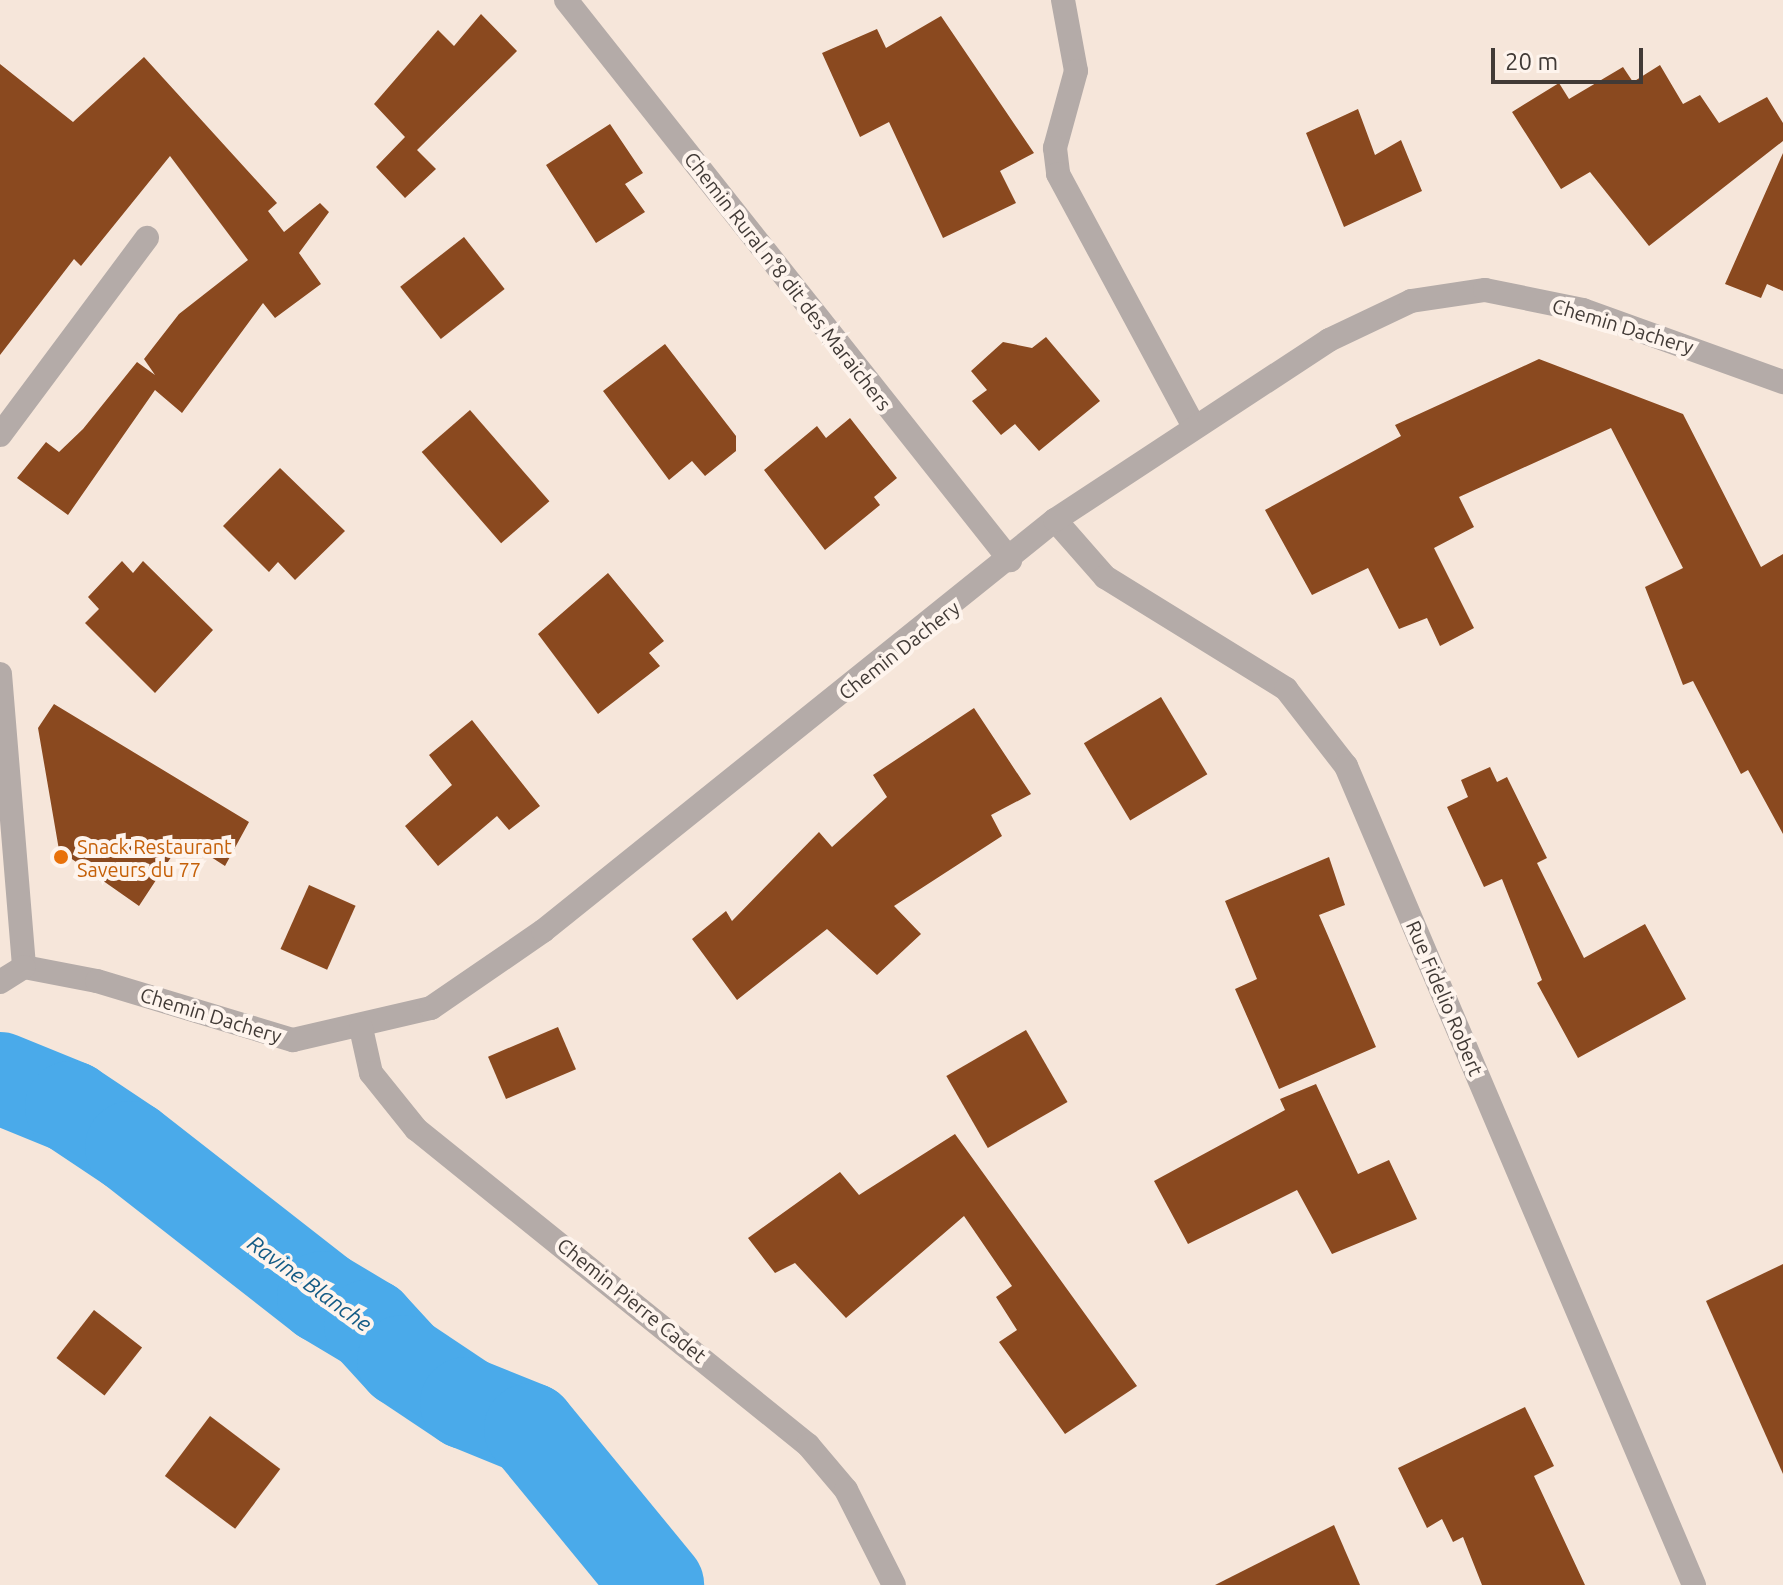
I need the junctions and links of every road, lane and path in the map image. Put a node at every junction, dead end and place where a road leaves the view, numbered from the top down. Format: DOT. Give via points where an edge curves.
graph roads {
  1 [pos="566,0"];
  2 [pos="1063,0"];
  3 [pos="147,238"];
  4 [pos="1783,382"];
  5 [pos="1193,425"];
  6 [pos="0,435"];
  7 [pos="1055,520"];
  8 [pos="1010,560"];
  9 [pos="0,674"];
  10 [pos="10,889"];
  11 [pos="24,967"];
  12 [pos="0,982"];
  13 [pos="361,1028"];
  14 [pos="894,1585"];
  15 [pos="1694,1585"];
  1 -- 8 [label="street, Chemin Rural n°8 dit des Maraichers"];
  2 -- 5 [label="street" via="1076,71 1055,148 1058,174"];
  3 -- 6 [label="street"];
  4 -- 5 [label="street, Chemin Dachery" via="1583,310 1485,290 1411,301 1329,340"];
  5 -- 7 [label="street, Chemin Dachery"];
  7 -- 8 [label="street, Chemin Dachery"];
  7 -- 15 [label="street, Rue Fidelio Robert" via="1105,577 1286,689 1346,766"];
  8 -- 13 [label="street, Chemin Dachery" via="543,931 431,1008"];
  9 -- 10 [label="street"];
  10 -- 11 [label="street"];
  11 -- 12 [label="street"];
  11 -- 13 [label="street, Chemin Dachery" via="97,981 293,1040"];
  13 -- 14 [label="street, Chemin Pierre Cadet" via="371,1073 416,1129 808,1445 846,1490"];
}
